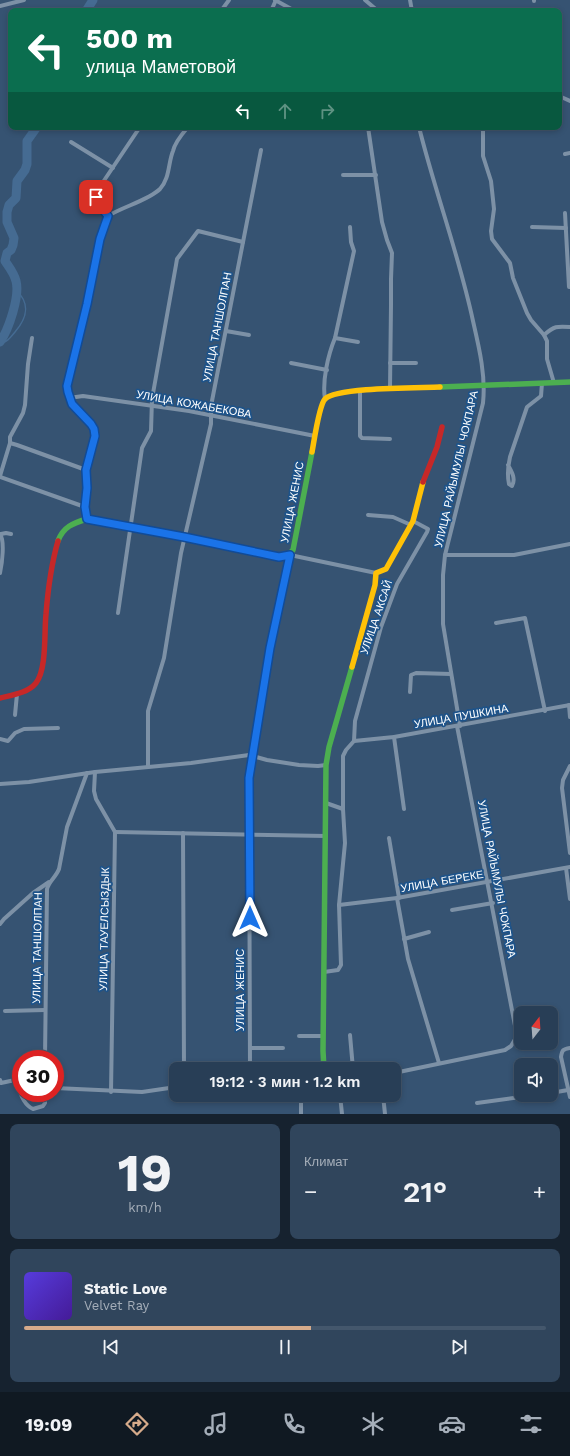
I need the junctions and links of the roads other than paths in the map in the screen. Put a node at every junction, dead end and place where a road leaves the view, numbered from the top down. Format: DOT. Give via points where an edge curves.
graph roads {
  1 [pos="24,0"];
  2 [pos="276,0"];
  3 [pos="365,0"];
  4 [pos="0,6"];
  5 [pos="290,8"];
  6 [pos="374,8"];
  7 [pos="137,130"];
  8 [pos="186,130"];
  9 [pos="368,130"];
  10 [pos="420,130"];
  11 [pos="482,130"];
  12 [pos="71,142"];
  13 [pos="261,150"];
  14 [pos="570,153"];
  15 [pos="565,154"];
  16 [pos="113,168"];
  17 [pos="343,175"];
  18 [pos="376,175"];
  19 [pos="565,213"];
  20 [pos="108,216"];
  21 [pos="350,227"];
  22 [pos="532,227"];
  23 [pos="566,228"];
  24 [pos="243,242"];
  25 [pos="570,287"];
  26 [pos="570,327"];
  27 [pos="226,331"];
  28 [pos="544,335"];
  29 [pos="249,336"];
  30 [pos="32,338"];
  31 [pos="335,338"];
  32 [pos="358,342"];
  33 [pos="291,363"];
  34 [pos="390,363"];
  35 [pos="416,363"];
  36 [pos="327,370"];
  37 [pos="570,382"];
  38 [pos="542,383"];
  39 [pos="554,383"];
  40 [pos="484,386"];
  41 [pos="390,389"];
  42 [pos="360,390"];
  43 [pos="69,398"];
  44 [pos="325,400"];
  45 [pos="152,407"];
  46 [pos="211,416"];
  47 [pos="442,427"];
  48 [pos="315,436"];
  49 [pos="390,439"];
  50 [pos="10,444"];
  51 [pos="508,465"];
  52 [pos="86,470"];
  53 [pos="0,476"];
  54 [pos="85,507"];
  55 [pos="368,515"];
  56 [pos="87,519"];
  57 [pos="412,523"];
  58 [pos="130,527"];
  59 [pos="0,534"];
  60 [pos="11,534"];
  61 [pos="184,537"];
  62 [pos="570,544"];
  63 [pos="290,555"];
  64 [pos="445,556"];
  65 [pos="0,573"];
  66 [pos="376,574"];
  67 [pos="118,613"];
  68 [pos="496,623"];
  69 [pos="451,674"];
  70 [pos="410,692"];
  71 [pos="17,694"];
  72 [pos="0,698"];
  73 [pos="570,705"];
  74 [pos="545,710"];
  75 [pos="15,715"];
  76 [pos="570,716"];
  77 [pos="458,726"];
  78 [pos="58,728"];
  79 [pos="394,737"];
  80 [pos="0,739"];
  81 [pos="354,741"];
  82 [pos="254,755"];
  83 [pos="326,765"];
  84 [pos="570,766"];
  85 [pos="148,767"];
  86 [pos="95,772"];
  87 [pos="87,773"];
  88 [pos="0,784"];
  89 [pos="326,803"];
  90 [pos="343,808"];
  91 [pos="404,809"];
  92 [pos="114,832"];
  93 [pos="183,833"];
  94 [pos="250,835"];
  95 [pos="326,836"];
  96 [pos="389,838"];
  97 [pos="570,853"];
  98 [pos="568,868"];
  99 [pos="49,882"];
  100 [pos="488,882"];
  101 [pos="398,898"];
  102 [pos="570,899"];
  103 [pos="493,904"];
  104 [pos="340,905"];
  105 [pos="452,910"];
  106 [pos="0,924"];
  107 [pos="429,932"];
  108 [pos="404,939"];
  109 [pos="324,972"];
  110 [pos="45,1010"];
  111 [pos="4,1011"];
  112 [pos="350,1035"];
  113 [pos="299,1036"];
  114 [pos="323,1036"];
  115 [pos="250,1048"];
  116 [pos="283,1048"];
  117 [pos="570,1048"];
  118 [pos="45,1050"];
  119 [pos="184,1062"];
  120 [pos="250,1062"];
  121 [pos="323,1062"];
  122 [pos="352,1062"];
  123 [pos="439,1063"];
  124 [pos="401,1071"];
  125 [pos="568,1077"];
  126 [pos="0,1080"];
  127 [pos="169,1088"];
  128 [pos="64,1089"];
  129 [pos="568,1090"];
  130 [pos="111,1092"];
  131 [pos="558,1092"];
  132 [pos="570,1097"];
  133 [pos="514,1098"];
  134 [pos="45,1102"];
  135 [pos="301,1102"];
  136 [pos="341,1102"];
  137 [pos="384,1102"];
  138 [pos="478,1103"];
  139 [pos="33,1112"];
  140 [pos="301,1114"];
  141 [pos="342,1114"];
  142 [pos="385,1114"];
  1 -- 4 [label="street"];
  2 -- 5 [label="street"];
  3 -- 6 [label="street"];
  7 -- 16 [label="street"];
  8 -- 20 [label="street" via="175,144 168,176 160,188 154,194"];
  9 -- 18 [label="street"];
  10 -- 40 [label="street, УЛИЦА РАЙЫМУЛЫ ЧОКПАРА" via="466,286 478,341"];
  11 -- 28 [label="street" via="483,156 491,181 494,209 492,239 510,263 527,313"];
  12 -- 16 [label="street"];
  13 -- 24 [label="street, УЛИЦА ТАНШОЛПАН"];
  14 -- 15 [label="street"];
  16 -- 20 [label="street" via="97,191 96,197"];
  17 -- 18 [label="street"];
  18 -- 34 [label="street" via="382,222 392,253"];
  19 -- 23 [label="street"];
  20 -- 43 [label="street" via="100,239 67,386"];
  21 -- 31 [label="street, УЛИЦА ЖЕНИС" via="354,251"];
  22 -- 23 [label="street"];
  23 -- 25 [label="street"];
  24 -- 27 [label="street, УЛИЦА ТАНШОЛПАН"];
  24 -- 45 [label="street" via="198,231 178,259"];
  26 -- 28 [label="street" via="558,326"];
  27 -- 29 [label="street"];
  27 -- 46 [label="street, УЛИЦА ТАНШОЛПАН"];
  28 -- 39 [label="street"];
  30 -- 50 [label="street" via="25,405 13,430"];
  31 -- 32 [label="street"];
  31 -- 36 [label="street, УЛИЦА ЖЕНИС"];
  33 -- 36 [label="street"];
  34 -- 35 [label="street"];
  34 -- 41 [label="street"];
  36 -- 44 [label="street, УЛИЦА ЖЕНИС"];
  37 -- 39 [label="main road"];
  38 -- 39 [label="main road"];
  38 -- 40 [label="main road"];
  38 -- 51 [label="street" via="541,396 527,407"];
  40 -- 41 [label="main road"];
  40 -- 64 [label="street, УЛИЦА РАЙЫМУЛЫ ЧОКПАРА" via="483,403"];
  41 -- 42 [label="main road"];
  42 -- 44 [label="main road" via="331,396"];
  42 -- 49 [label="street" via="360,436"];
  43 -- 45 [label="street, УЛИЦА КОЖАБЕКОВА" via="83,396"];
  43 -- 52 [label="street" via="94,429 95,436"];
  44 -- 48 [label="main road, УЛИЦА ЖЕНИС" via="321,406"];
  45 -- 46 [label="street, УЛИЦА КОЖАБЕКОВА"];
  45 -- 58 [label="street" via="151,431 142,448"];
  46 -- 48 [label="street, УЛИЦА КОЖАБЕКОВА"];
  46 -- 61 [label="street, УЛИЦА ТАНШОЛПАН"];
  47 -- 57 [label="main road"];
  48 -- 63 [label="main road, УЛИЦА ЖЕНИС" via="296,538"];
  50 -- 52 [label="street"];
  50 -- 53 [label="street"];
  52 -- 54 [label="street"];
  53 -- 54 [label="street"];
  54 -- 56 [label="street"];
  55 -- 57 [label="street" via="393,517"];
  56 -- 58 [label="main road"];
  56 -- 71 [label="main road" via="72,524 60,536 51,572 42,668 36,683"];
  57 -- 66 [label="main road, УЛИЦА АКСАЙ" via="386,569"];
  57 -- 81 [label="street, УЛИЦА АКСАЙ" via="428,529 397,584 381,627 355,721"];
  58 -- 61 [label="main road"];
  58 -- 67 [label="street"];
  59 -- 60 [label="street"];
  59 -- 65 [label="street"];
  61 -- 63 [label="main road" via="279,557"];
  61 -- 85 [label="street, УЛИЦА ТАНШОЛПАН" via="164,658 148,711"];
  62 -- 64 [label="street" via="514,555"];
  63 -- 66 [label="street"];
  63 -- 82 [label="street, УЛИЦА ЖЕНИС" via="270,648"];
  64 -- 69 [label="street, УЛИЦА РАЙЫМУЛЫ ЧОКПАРА" via="443,624"];
  66 -- 83 [label="main road, УЛИЦА АКСАЙ"];
  68 -- 74 [label="street" via="525,618"];
  69 -- 70 [label="street" via="416,673 412,675"];
  69 -- 77 [label="street, УЛИЦА РАЙЫМУЛЫ ЧОКПАРА"];
  71 -- 72 [label="main road"];
  71 -- 75 [label="street"];
  73 -- 74 [label="street, УЛИЦА ПУШКИНА"];
  73 -- 76 [label="street"];
  74 -- 77 [label="street, УЛИЦА ПУШКИНА"];
  77 -- 79 [label="street, УЛИЦА ПУШКИНА"];
  77 -- 100 [label="street, УЛИЦА РАЙЫМУЛЫ ЧОКПАРА"];
  78 -- 80 [label="street" via="24,730 15,733 8,741"];
  79 -- 81 [label="street, УЛИЦА ПУШКИНА"];
  79 -- 91 [label="street"];
  81 -- 90 [label="street" via="343,756"];
  82 -- 83 [label="street" via="293,764"];
  82 -- 85 [label="street"];
  82 -- 94 [label="street, УЛИЦА ЖЕНИС" via="249,778"];
  83 -- 89 [label="main road, УЛИЦА АКСАЙ"];
  84 -- 97 [label="street" via="562,788"];
  85 -- 86 [label="street"];
  86 -- 87 [label="street"];
  86 -- 92 [label="street, УЛИЦА ТАУЕЛСЫЗДЫК" via="96,799"];
  87 -- 88 [label="street"];
  87 -- 99 [label="street, УЛИЦА ТАНШОЛПАН" via="67,827 59,869"];
  89 -- 90 [label="street"];
  89 -- 95 [label="main road, УЛИЦА АКСАЙ"];
  90 -- 104 [label="street" via="344,857"];
  92 -- 93 [label="street"];
  92 -- 130 [label="street, УЛИЦА ТАУЕЛСЫЗДЫК"];
  93 -- 94 [label="street"];
  93 -- 119 [label="street"];
  94 -- 95 [label="street"];
  94 -- 115 [label="street, УЛИЦА ЖЕНИС"];
  95 -- 109 [label="main road, УЛИЦА АКСАЙ"];
  96 -- 101 [label="street"];
  98 -- 100 [label="street, УЛИЦА БЕРЕКЕ"];
  98 -- 102 [label="street"];
  99 -- 106 [label="street" via="33,893"];
  99 -- 110 [label="street, УЛИЦА ТАНШОЛПАН"];
  100 -- 101 [label="street, УЛИЦА БЕРЕКЕ"];
  100 -- 103 [label="street, УЛИЦА РАЙЫМУЛЫ ЧОКПАРА"];
  101 -- 104 [label="street, УЛИЦА БЕРЕКЕ"];
  101 -- 108 [label="street"];
  103 -- 105 [label="street"];
  103 -- 123 [label="street, УЛИЦА РАЙЫМУЛЫ ЧОКПАРА" via="517,1036 515,1042 505,1050"];
  104 -- 109 [label="street" via="341,965 338,970"];
  107 -- 108 [label="street"];
  108 -- 123 [label="street" via="416,989"];
  109 -- 114 [label="main road, УЛИЦА АКСАЙ"];
  110 -- 111 [label="street"];
  110 -- 118 [label="street, УЛИЦА ТАНШОЛПАН"];
  112 -- 122 [label="street"];
  113 -- 114 [label="street"];
  114 -- 121 [label="main road, УЛИЦА АКСАЙ"];
  115 -- 116 [label="street"];
  115 -- 120 [label="street, УЛИЦА ЖЕНИС"];
  117 -- 125 [label="street" via="564,1048 561,1057"];
  123 -- 124 [label="street"];
  125 -- 129 [label="street"];
  126 -- 139 [label="street" via="1,1083 16,1080 24,1102"];
  127 -- 130 [label="street" via="142,1092"];
  128 -- 130 [label="street"];
  129 -- 131 [label="street"];
  129 -- 132 [label="street"];
  133 -- 138 [label="street"];
  134 -- 139 [label="street" via="44,1106"];
  135 -- 140 [label="street"];
  136 -- 141 [label="street"];
  137 -- 142 [label="street"];
}
